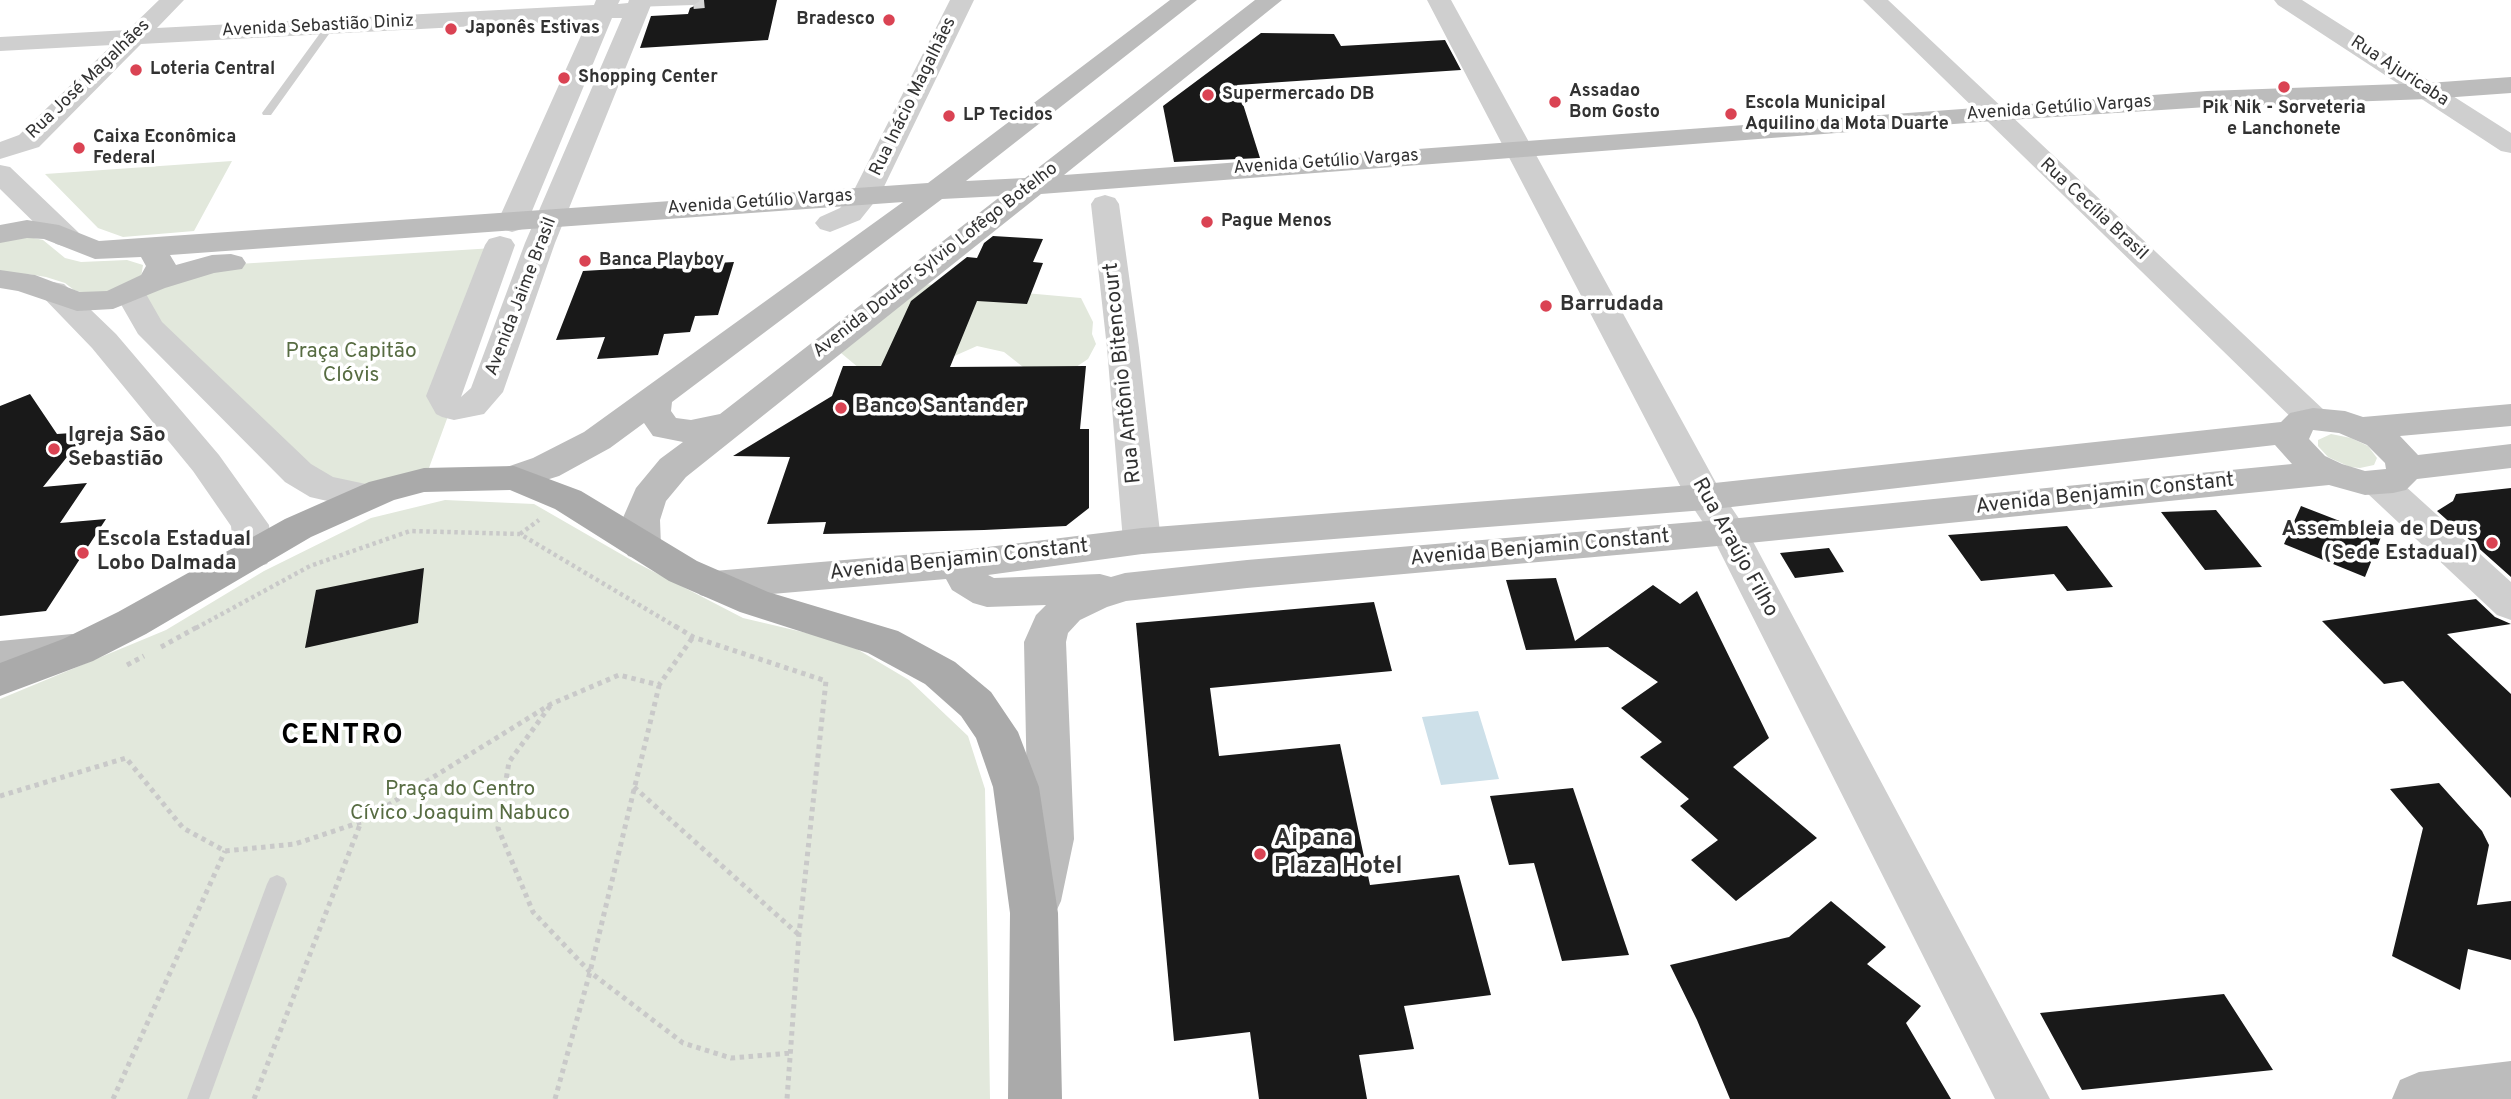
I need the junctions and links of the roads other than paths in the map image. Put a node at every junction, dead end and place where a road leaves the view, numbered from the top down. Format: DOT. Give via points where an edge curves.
graph roads {
  1 [pos="172,0"];
  2 [pos="962,0"];
  3 [pos="1185,0"];
  4 [pos="1270,0"];
  5 [pos="1439,0"];
  6 [pos="1875,0"];
  7 [pos="2286,0"];
  8 [pos="693,1"];
  9 [pos="600,4"];
  10 [pos="639,5"];
  11 [pos="329,27"];
  12 [pos="140,31"];
  13 [pos="0,33"];
  14 [pos="0,44"];
  15 [pos="2511,85"];
  16 [pos="2428,91"];
  17 [pos="2511,102"];
  18 [pos="1078,106"];
  19 [pos="2451,106"];
  20 [pos="1130,110"];
  21 [pos="267,113"];
  22 [pos="1993,113"];
  23 [pos="2014,135"];
  24 [pos="2511,145"];
  25 [pos="0,151"];
  26 [pos="1523,159"];
  27 [pos="0,173"];
  28 [pos="1033,186"];
  29 [pos="932,191"];
  30 [pos="866,195"];
  31 [pos="1105,204"];
  32 [pos="998,212"];
  33 [pos="900,218"];
  34 [pos="830,223"];
  35 [pos="545,231"];
  36 [pos="0,234"];
  37 [pos="506,234"];
  38 [pos="67,238"];
  39 [pos="141,248"];
  40 [pos="0,279"];
  41 [pos="143,287"];
  42 [pos="53,291"];
  43 [pos="654,397"];
  44 [pos="2511,415"];
  45 [pos="728,423"];
  46 [pos="2302,425"];
  47 [pos="2362,428"];
  48 [pos="2511,456"];
  49 [pos="2329,474"];
  50 [pos="2392,476"];
  51 [pos="514,478"];
  52 [pos="367,496"];
  53 [pos="1705,497"];
  54 [pos="1729,532"];
  55 [pos="1142,541"];
  56 [pos="642,546"];
  57 [pos="253,554"];
  58 [pos="963,564"];
  59 [pos="715,585"];
  60 [pos="1125,587"];
  61 [pos="2511,605"];
  62 [pos="78,650"];
  63 [pos="0,657"];
  64 [pos="0,680"];
  65 [pos="277,884"];
  66 [pos="1034,913"];
  67 [pos="2511,1087"];
  68 [pos="198,1099"];
  69 [pos="1035,1099"];
  70 [pos="2023,1099"];
  71 [pos="2419,1099"];
  1 -- 12 [label="street, Rua José Magalhães"];
  2 -- 30 [label="street, Rua Inácio Magalhães"];
  3 -- 18 [label="main road"];
  4 -- 20 [label="main road, Avenida Doutor Sylvio Lofêgo Botelho"];
  5 -- 26 [label="street, Rua Araújo Filho"];
  6 -- 22 [label="street, Rua Cecília Brasil"];
  7 -- 16 [label="street, Rua Ajuricaba"];
  8 -- 10 [label="street"];
  9 -- 10 [label="street, Avenida Sebastião Diniz"];
  9 -- 11 [label="street, Avenida Sebastião Diniz"];
  9 -- 12 [label="street, Avenida Sebastião Diniz"];
  9 -- 37 [label="street, Avenida Jaime Brasil"];
  10 -- 35 [label="street, Avenida Jaime Brasil"];
  11 -- 12 [label="street, Avenida Sebastião Diniz"];
  11 -- 21 [label="lane"];
  12 -- 13 [label="street, Avenida Sebastião Diniz"];
  12 -- 14 [label="street, Avenida Sebastião Diniz"];
  12 -- 25 [label="street, Rua José Magalhães" via="29,141"];
  15 -- 16 [label="main road, Avenida Getúlio Vargas"];
  16 -- 19 [label="street, Rua Ajuricaba"];
  16 -- 22 [label="main road, Avenida Getúlio Vargas"];
  17 -- 19 [label="main road, Avenida Getúlio Vargas"];
  18 -- 20 [label="main road" via="1112,114"];
  18 -- 29 [label="main road"];
  19 -- 23 [label="main road, Avenida Getúlio Vargas"];
  19 -- 24 [label="street, Rua Ajuricaba"];
  20 -- 28 [label="main road, Avenida Doutor Sylvio Lofêgo Botelho"];
  22 -- 23 [label="street, Rua Cecília Brasil"];
  22 -- 26 [label="main road, Avenida Getúlio Vargas"];
  23 -- 26 [label="main road, Avenida Getúlio Vargas" via="1729,153"];
  23 -- 46 [label="street, Rua Cecília Brasil"];
  26 -- 28 [label="main road, Avenida Getúlio Vargas"];
  26 -- 31 [label="main road, Avenida Getúlio Vargas"];
  26 -- 53 [label="street, Rua Araújo Filho"];
  27 -- 38 [label="street"];
  28 -- 29 [label="main road, Avenida Getúlio Vargas"];
  28 -- 32 [label="main road, Avenida Doutor Sylvio Lofêgo Botelho"];
  29 -- 30 [label="main road, Avenida Getúlio Vargas"];
  29 -- 33 [label="main road"];
  30 -- 34 [label="street" via="850,214"];
  30 -- 35 [label="main road, Avenida Getúlio Vargas"];
  31 -- 32 [label="main road, Avenida Getúlio Vargas"];
  31 -- 55 [label="street, Rua Antônio Bitencourt"];
  32 -- 33 [label="main road, Avenida Getúlio Vargas"];
  32 -- 45 [label="main road, Avenida Doutor Sylvio Lofêgo Botelho"];
  33 -- 34 [label="main road, Avenida Getúlio Vargas"];
  33 -- 43 [label="main road"];
  34 -- 35 [label="main road, Avenida Getúlio Vargas"];
  35 -- 37 [label="main road, Avenida Getúlio Vargas"];
  35 -- 37 [label="street, Avenida Jaime Brasil" via="486,392 472,406 454,409 443,396"];
  36 -- 38 [label="main road, Avenida Getúlio Vargas" via="27,229"];
  37 -- 39 [label="main road, Avenida Getúlio Vargas"];
  37 -- 41 [label="main road, Avenida Getúlio Vargas" via="212,264"];
  38 -- 39 [label="main road, Avenida Getúlio Vargas" via="95,250"];
  39 -- 41 [label="main road" via="155,254 161,266"];
  40 -- 42 [label="main road, Avenida Getúlio Vargas"];
  41 -- 42 [label="main road, Avenida Getúlio Vargas" via="113,300 77,302"];
  41 -- 52 [label="street" via="149,327 298,473 323,488"];
  42 -- 57 [label="street" via="104,341 205,463 250,525"];
  43 -- 45 [label="main road" via="654,412 665,428 691,431"];
  43 -- 51 [label="main road" via="597,440"];
  44 -- 47 [label="main road"];
  45 -- 56 [label="main road, Avenida Doutor Sylvio Lofêgo Botelho" via="673,468 649,497 641,520"];
  46 -- 47 [label="main road, Avenida Benjamin Constant" via="2328,419"];
  46 -- 49 [label="main road" via="2291,442"];
  46 -- 53 [label="main road, Avenida Benjamin Constant"];
  47 -- 50 [label="main road" via="2402,458"];
  48 -- 50 [label="main road"];
  49 -- 50 [label="main road" via="2347,480"];
  49 -- 54 [label="main road, Avenida Benjamin Constant"];
  50 -- 61 [label="street"];
  51 -- 52 [label="main road" via="424,480"];
  51 -- 56 [label="main road" via="568,500"];
  52 -- 57 [label="main road"];
  53 -- 54 [label="street, Rua Araújo Filho"];
  53 -- 55 [label="main road, Avenida Benjamin Constant"];
  54 -- 60 [label="main road, Avenida Benjamin Constant"];
  54 -- 70 [label="street, Rua Araújo Filho"];
  55 -- 58 [label="main road, Avenida Benjamin Constant"];
  56 -- 59 [label="main road"];
  57 -- 62 [label="main road"];
  58 -- 59 [label="main road, Avenida Benjamin Constant"];
  58 -- 60 [label="main road" via="966,580 987,593"];
  59 -- 66 [label="main road" via="754,602 883,642 940,673 976,704 996,732 1016,787"];
  60 -- 66 [label="main road, Avenida Benjamin Constant" via="1066,610 1050,626 1045,642 1051,839"];
  62 -- 63 [label="main road"];
  62 -- 64 [label="main road"];
  65 -- 68 [label="lane"];
  66 -- 69 [label="main road"];
  67 -- 71 [label="main road"];
}
